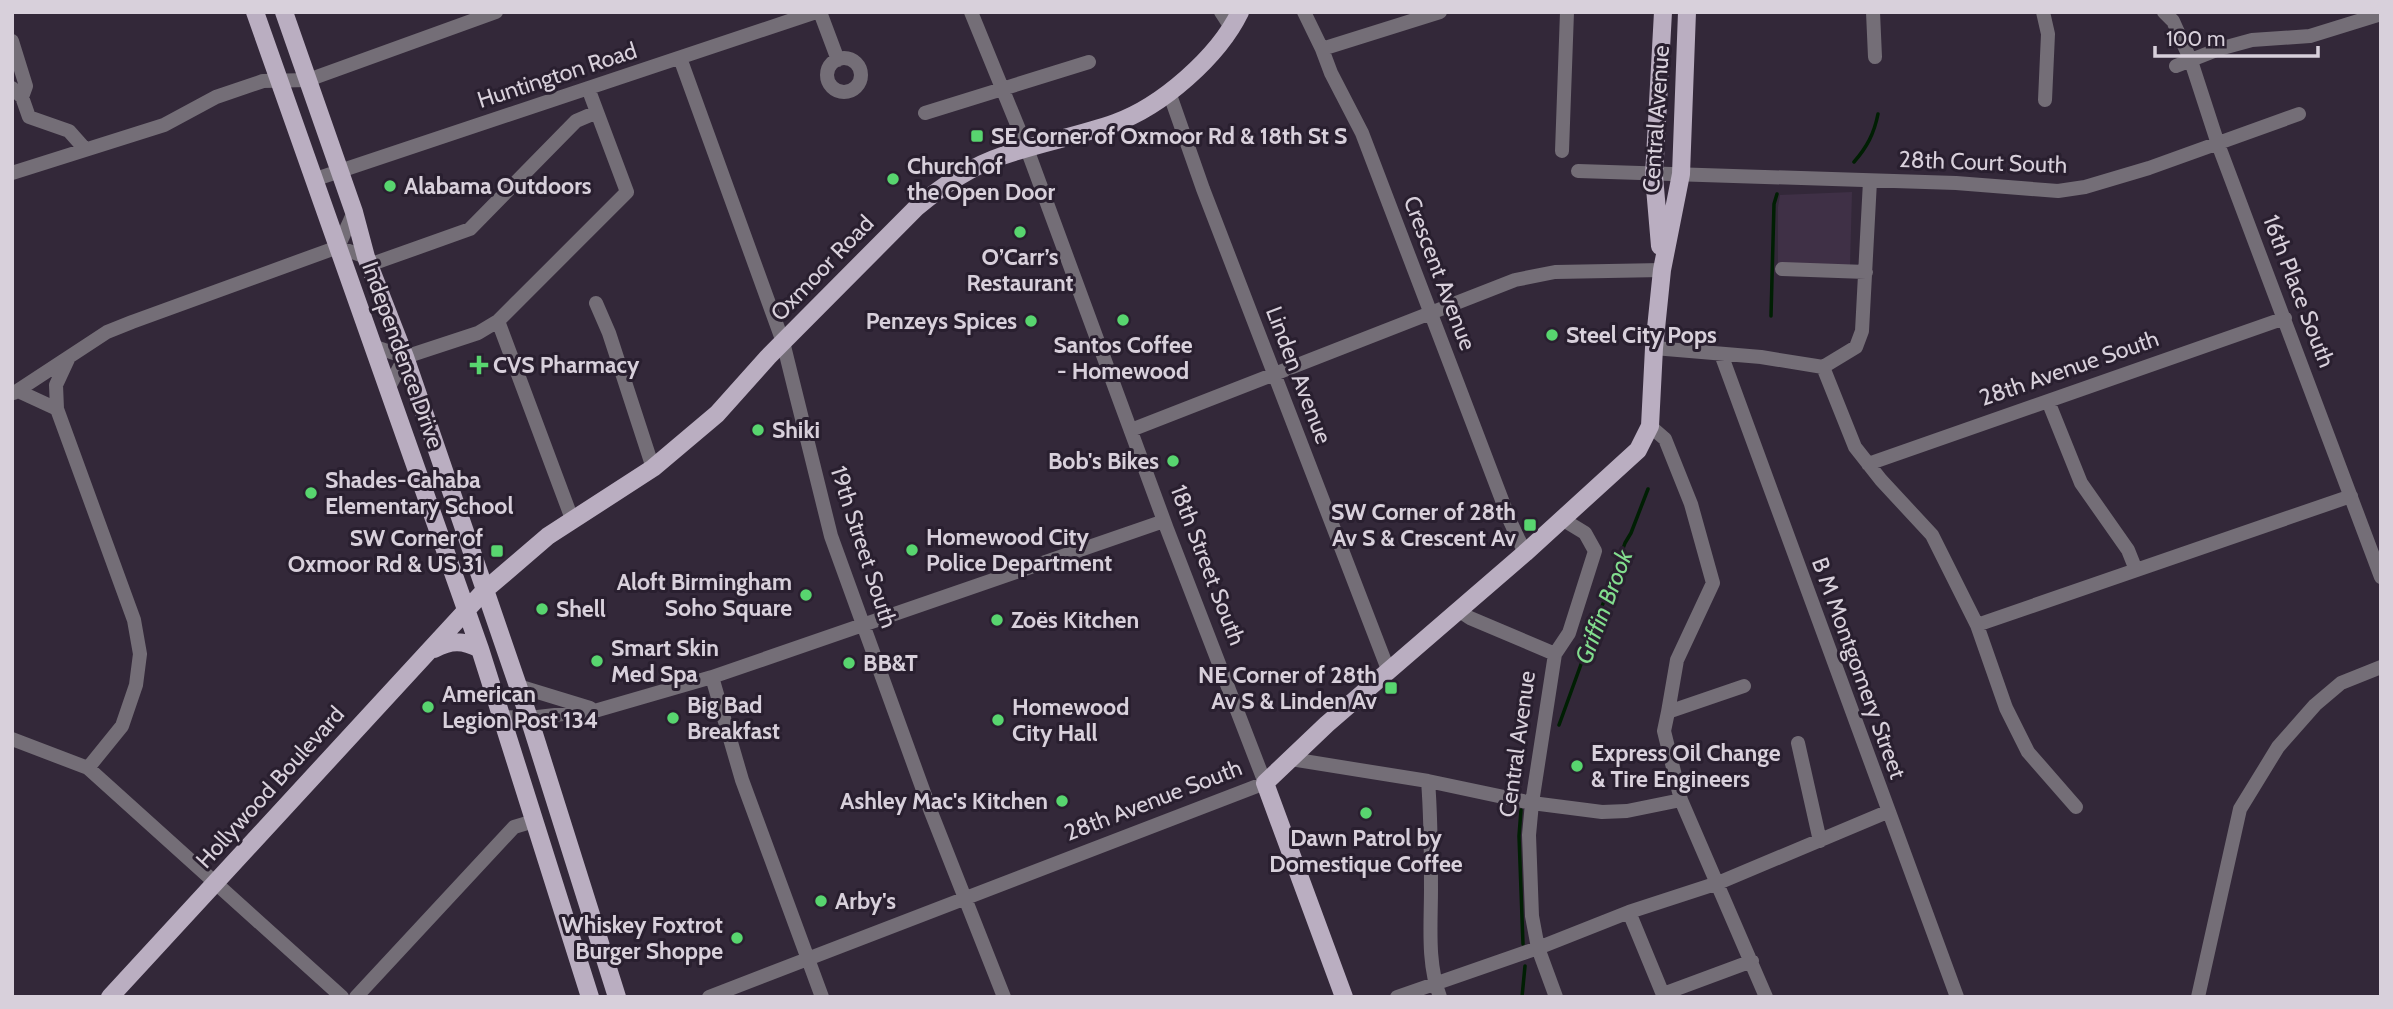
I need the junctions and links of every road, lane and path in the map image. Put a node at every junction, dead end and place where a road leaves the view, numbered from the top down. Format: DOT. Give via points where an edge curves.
graph roads {
  1 [pos="255,12"];
  2 [pos="284,12"];
  3 [pos="496,12"];
  4 [pos="818,12"];
  5 [pos="971,12"];
  6 [pos="1221,12"];
  7 [pos="1240,12"];
  8 [pos="1304,12"];
  9 [pos="1440,12"];
  10 [pos="1567,12"];
  11 [pos="1663,12"];
  12 [pos="1687,12"];
  13 [pos="1873,12"];
  14 [pos="2043,12"];
  15 [pos="2381,14"];
  16 [pos="2169,16"];
  17 [pos="1232,29"];
  18 [pos="12,42"];
  19 [pos="1322,49"];
  20 [pos="1875,57"];
  21 [pos="680,58"];
  22 [pos="838,60"];
  23 [pos="2191,61"];
  24 [pos="1090,62"];
  25 [pos="2176,66"];
  26 [pos="279,80"];
  27 [pos="308,80"];
  28 [pos="588,88"];
  29 [pos="1003,90"];
  30 [pos="17,92"];
  31 [pos="1169,92"];
  32 [pos="2045,100"];
  33 [pos="597,111"];
  34 [pos="925,113"];
  35 [pos="2299,114"];
  36 [pos="2218,144"];
  37 [pos="85,149"];
  38 [pos="1027,149"];
  39 [pos="1562,151"];
  40 [pos="340,170"];
  41 [pos="1578,171"];
  42 [pos="12,173"];
  43 [pos="1654,174"];
  44 [pos="1681,174"];
  45 [pos="313,180"];
  46 [pos="1870,181"];
  47 [pos="354,212"];
  48 [pos="338,247"];
  49 [pos="367,261"];
  50 [pos="1782,268"];
  51 [pos="1662,270"];
  52 [pos="1866,272"];
  53 [pos="596,303"];
  54 [pos="1431,315"];
  55 [pos="2285,318"];
  56 [pos="498,321"];
  57 [pos="783,342"];
  58 [pos="373,346"];
  59 [pos="1654,348"];
  60 [pos="1721,354"];
  61 [pos="70,355"];
  62 [pos="405,357"];
  63 [pos="1823,367"];
  64 [pos="1274,374"];
  65 [pos="388,388"];
  66 [pos="15,392"];
  67 [pos="2048,401"];
  68 [pos="57,409"];
  69 [pos="1650,426"];
  70 [pos="1131,430"];
  71 [pos="1638,450"];
  72 [pos="440,462"];
  73 [pos="1868,464"];
  74 [pos="653,468"];
  75 [pos="418,470"];
  76 [pos="2351,496"];
  77 [pos="572,519"];
  78 [pos="1562,519"];
  79 [pos="1164,522"];
  80 [pos="1525,553"];
  81 [pos="2136,569"];
  82 [pos="2381,577"];
  83 [pos="485,590"];
  84 [pos="1458,610"];
  85 [pos="466,611"];
  86 [pos="864,625"];
  87 [pos="1977,625"];
  88 [pos="480,649"];
  89 [pos="424,654"];
  90 [pos="1555,654"];
  91 [pos="2381,667"];
  92 [pos="1389,672"];
  93 [pos="712,677"];
  94 [pos="518,686"];
  95 [pos="1744,686"];
  96 [pos="598,710"];
  97 [pos="1668,712"];
  98 [pos="502,717"];
  99 [pos="529,718"];
  100 [pos="12,739"];
  101 [pos="1798,743"];
  102 [pos="1291,759"];
  103 [pos="88,768"];
  104 [pos="1428,781"];
  105 [pos="1265,783"];
  106 [pos="1681,800"];
  107 [pos="1532,803"];
  108 [pos="2076,807"];
  109 [pos="1887,812"];
  110 [pos="534,821"];
  111 [pos="1820,841"];
  112 [pos="217,883"];
  113 [pos="1718,883"];
  114 [pos="965,900"];
  115 [pos="1629,912"];
  116 [pos="1538,948"];
  117 [pos="808,959"];
  118 [pos="1752,961"];
  119 [pos="1438,991"];
  120 [pos="1663,995"];
  121 [pos="110,997"];
  122 [pos="342,997"];
  123 [pos="356,997"];
  124 [pos="590,997"];
  125 [pos="617,997"];
  126 [pos="709,997"];
  127 [pos="822,997"];
  128 [pos="1004,997"];
  129 [pos="1344,997"];
  130 [pos="1398,997"];
  131 [pos="1556,997"];
  132 [pos="1766,997"];
  133 [pos="1957,997"];
  134 [pos="2198,997"];
  1 -- 26 [label="main road, Independence Drive"];
  2 -- 27 [label="main road, Independence Drive"];
  3 -- 27 [label="street"];
  4 -- 21 [label="street, Huntington Road"];
  4 -- 22 [label="street"];
  5 -- 29 [label="street, 18th Street South"];
  6 -- 17 [label="street"];
  7 -- 17 [label="main road, Oxmoor Road"];
  8 -- 19 [label="street, Crescent Avenue"];
  9 -- 19 [label="street"];
  10 -- 39 [label="street"];
  11 -- 43 [label="main road, Central Avenue"];
  12 -- 44 [label="main road, Central Avenue"];
  13 -- 20 [label="street"];
  14 -- 32 [label="street" via="2049,34"];
  15 -- 23 [label="street" via="2310,36 2252,40"];
  16 -- 23 [label="street, 16th Place South"];
  17 -- 31 [label="main road, Oxmoor Road" via="1198,68"];
  18 -- 30 [label="street" via="26,86"];
  19 -- 54 [label="street, Crescent Avenue" via="1362,134"];
  21 -- 28 [label="street, Huntington Road"];
  21 -- 57 [label="street, 19th Street South"];
  23 -- 25 [label="street"];
  23 -- 36 [label="street, 16th Place South"];
  24 -- 29 [label="street"];
  26 -- 27 [label="street"];
  26 -- 37 [label="street" via="216,97 164,125"];
  26 -- 45 [label="main road, Independence Drive"];
  27 -- 40 [label="main road, Independence Drive"];
  28 -- 33 [label="street"];
  28 -- 40 [label="street, Huntington Road"];
  29 -- 34 [label="street"];
  29 -- 38 [label="street, 18th Street South"];
  30 -- 37 [label="street" via="29,117 69,131"];
  31 -- 38 [label="main road, Oxmoor Road" via="1116,122"];
  31 -- 64 [label="street, Linden Avenue"];
  33 -- 49 [label="street" via="576,121 470,229"];
  33 -- 56 [label="street" via="626,192"];
  35 -- 36 [label="street, 28th Court South"];
  36 -- 46 [label="street, 28th Court South" via="2085,187 2058,191"];
  36 -- 55 [label="street, 16th Place South"];
  37 -- 42 [label="street"];
  38 -- 57 [label="main road, Oxmoor Road" via="1003,155 942,185"];
  38 -- 70 [label="street, 18th Street South"];
  40 -- 45 [label="street, Huntington Road"];
  40 -- 47 [label="main road, Independence Drive"];
  41 -- 43 [label="street, 28th Court South"];
  43 -- 44 [label="street, 28th Court South"];
  43 -- 51 [label="main road, Central Avenue"];
  44 -- 46 [label="street, 28th Court South"];
  44 -- 51 [label="main road, Central Avenue"];
  45 -- 48 [label="main road, Independence Drive"];
  46 -- 52 [label="street"];
  47 -- 48 [label="street"];
  47 -- 49 [label="main road, Independence Drive"];
  48 -- 49 [label="street"];
  48 -- 58 [label="main road, Independence Drive"];
  48 -- 61 [label="street" via="107,332"];
  49 -- 62 [label="main road, Independence Drive"];
  50 -- 52 [label="street"];
  51 -- 54 [label="street" via="1555,272 1529,277"];
  51 -- 59 [label="main road, Central Avenue"];
  52 -- 63 [label="street" via="1862,331 1856,347"];
  53 -- 74 [label="street"];
  54 -- 64 [label="street"];
  54 -- 80 [label="street, Crescent Avenue"];
  55 -- 67 [label="street, 28th Avenue South"];
  55 -- 76 [label="street, 16th Place South"];
  56 -- 62 [label="street" via="478,333"];
  56 -- 77 [label="street"];
  57 -- 74 [label="main road, Oxmoor Road" via="717,414"];
  57 -- 86 [label="street, 19th Street South" via="831,536"];
  58 -- 62 [label="street"];
  58 -- 65 [label="main road, Independence Drive"];
  59 -- 60 [label="street"];
  59 -- 69 [label="main road, Central Avenue"];
  60 -- 63 [label="street"];
  60 -- 109 [label="street, B M Montgomery Street"];
  61 -- 66 [label="street"];
  61 -- 68 [label="street" via="57,384"];
  62 -- 65 [label="street"];
  62 -- 72 [label="main road, Independence Drive"];
  63 -- 73 [label="street" via="1855,447"];
  64 -- 70 [label="street"];
  64 -- 92 [label="street, Linden Avenue"];
  65 -- 75 [label="main road, Independence Drive"];
  66 -- 68 [label="street"];
  67 -- 73 [label="street, 28th Avenue South"];
  67 -- 81 [label="street" via="2081,483"];
  68 -- 103 [label="street" via="134,620 140,654 136,685 122,726"];
  69 -- 71 [label="main road, Central Avenue"];
  69 -- 97 [label="street" via="1665,439 1691,504 1713,583 1677,660"];
  70 -- 79 [label="street, 18th Street South"];
  71 -- 78 [label="main road, 28th Avenue South"];
  72 -- 75 [label="street"];
  72 -- 83 [label="main road, Independence Drive"];
  73 -- 87 [label="street" via="1931,535"];
  74 -- 77 [label="main road, Oxmoor Road"];
  75 -- 85 [label="main road, Independence Drive"];
  76 -- 81 [label="street"];
  76 -- 82 [label="street, 16th Place South"];
  77 -- 83 [label="main road, Oxmoor Road"];
  78 -- 80 [label="main road, 28th Avenue South"];
  78 -- 90 [label="street, Central Avenue" via="1586,533 1595,551 1569,633"];
  79 -- 86 [label="street"];
  79 -- 105 [label="street, 18th Street South"];
  80 -- 84 [label="main road, 28th Avenue South"];
  81 -- 87 [label="street"];
  83 -- 85 [label="main road, Oxmoor Road"];
  83 -- 94 [label="main road, Independence Drive"];
  84 -- 90 [label="street"];
  84 -- 92 [label="main road, 28th Avenue South"];
  85 -- 88 [label="main road, Independence Drive"];
  85 -- 89 [label="main road, Hollywood Boulevard"];
  86 -- 93 [label="street"];
  86 -- 114 [label="street, 19th Street South"];
  87 -- 108 [label="street" via="2006,708 2028,752"];
  88 -- 89 [label="main road" via="468,642 448,642"];
  88 -- 98 [label="main road, Independence Drive"];
  89 -- 112 [label="main road, Hollywood Boulevard"];
  90 -- 107 [label="street, Central Avenue"];
  91 -- 134 [label="street" via="2341,684 2315,705 2278,747 2240,809"];
  92 -- 102 [label="main road, 28th Avenue South"];
  93 -- 96 [label="street"];
  93 -- 117 [label="street" via="742,780"];
  94 -- 96 [label="street"];
  94 -- 99 [label="main road, Independence Drive"];
  95 -- 97 [label="street"];
  96 -- 99 [label="street"];
  97 -- 106 [label="street" via="1664,731"];
  98 -- 99 [label="street"];
  98 -- 110 [label="main road, Independence Drive"];
  99 -- 125 [label="main road, Independence Drive"];
  100 -- 103 [label="street"];
  101 -- 111 [label="street"];
  102 -- 104 [label="street"];
  102 -- 105 [label="main road, 28th Avenue South"];
  103 -- 112 [label="street"];
  104 -- 107 [label="street"];
  104 -- 119 [label="street" via="1430,952"];
  105 -- 114 [label="street, 28th Avenue South"];
  105 -- 129 [label="main road, 18th Street South"];
  106 -- 107 [label="street" via="1602,812"];
  106 -- 113 [label="street"];
  107 -- 116 [label="street, Central Avenue" via="1532,916"];
  109 -- 111 [label="street"];
  109 -- 133 [label="street, B M Montgomery Street"];
  110 -- 123 [label="street" via="514,827"];
  110 -- 124 [label="main road, Independence Drive"];
  111 -- 113 [label="street"];
  112 -- 121 [label="main road, Hollywood Boulevard"];
  112 -- 122 [label="street"];
  113 -- 115 [label="street"];
  113 -- 118 [label="street"];
  114 -- 117 [label="street, 28th Avenue South"];
  114 -- 128 [label="street, 19th Street South"];
  115 -- 116 [label="street"];
  115 -- 120 [label="street"];
  116 -- 119 [label="street"];
  116 -- 131 [label="street, Central Avenue"];
  117 -- 126 [label="street, 28th Avenue South"];
  117 -- 127 [label="street"];
  118 -- 120 [label="street"];
  118 -- 132 [label="street"];
  119 -- 130 [label="street"];
}
